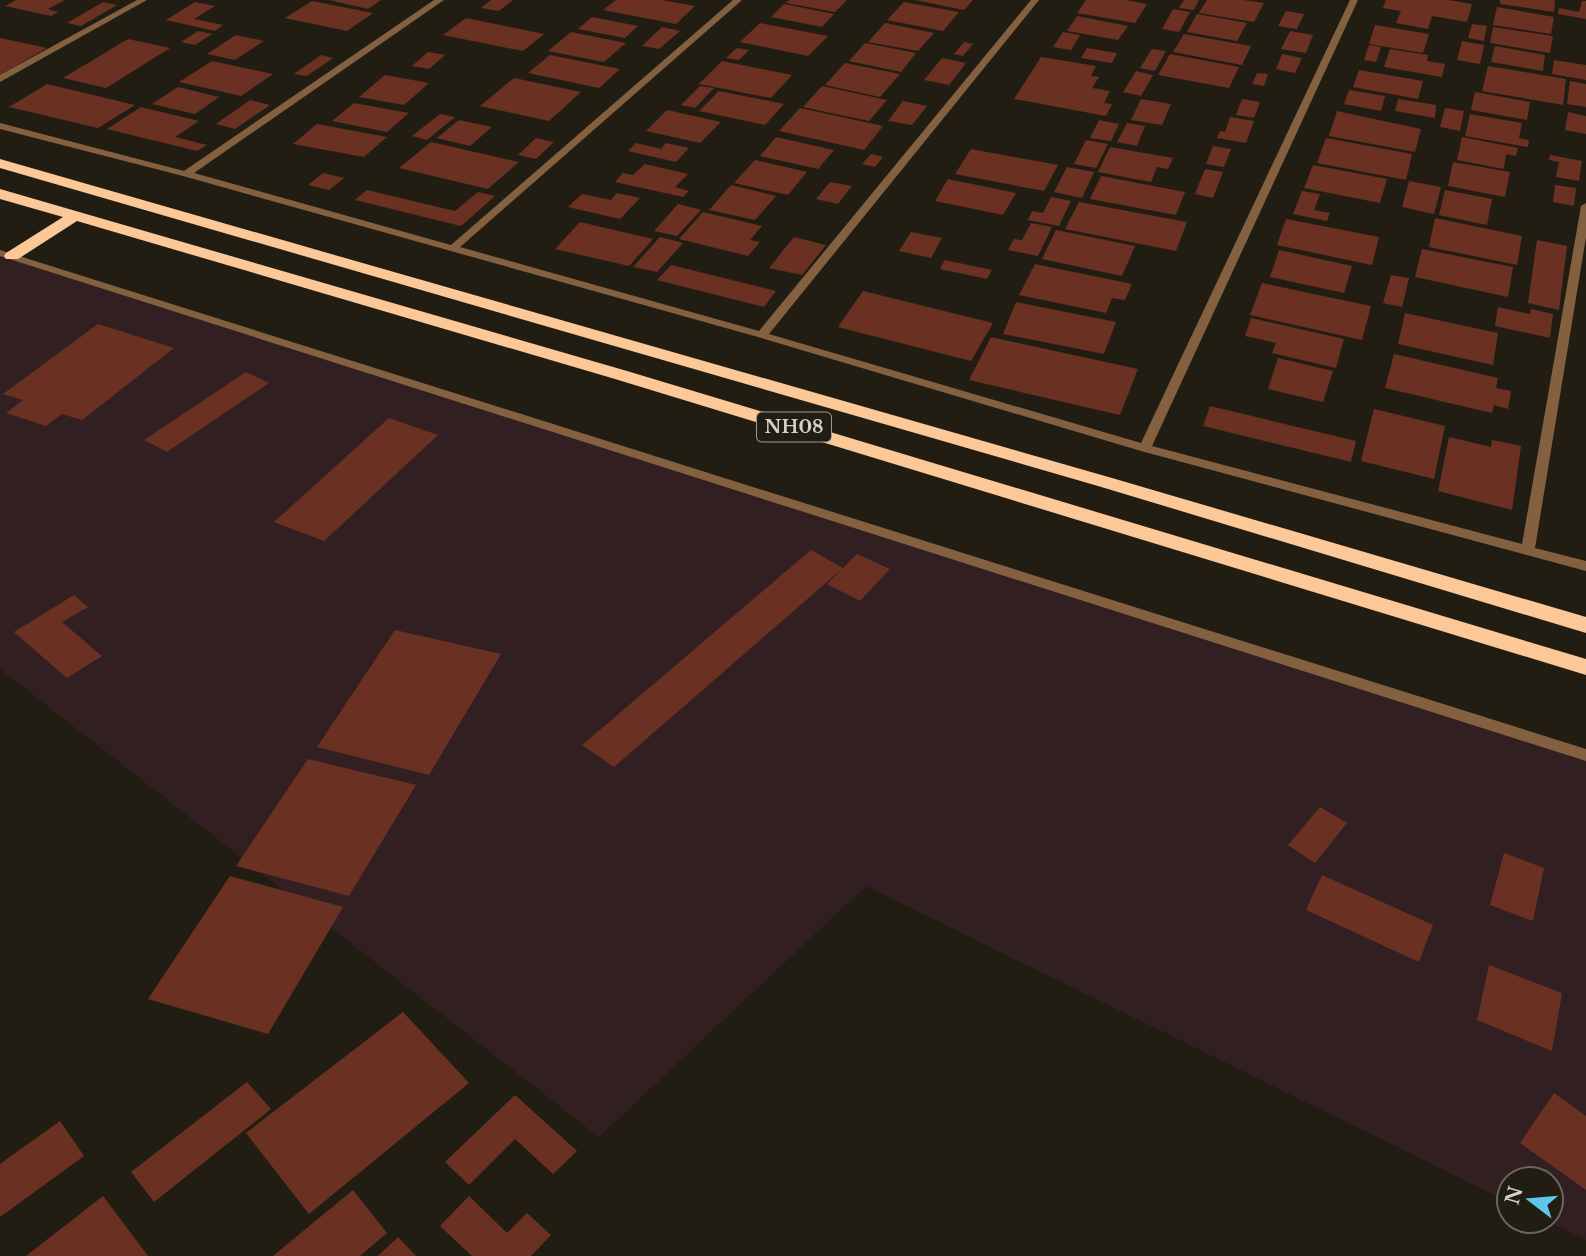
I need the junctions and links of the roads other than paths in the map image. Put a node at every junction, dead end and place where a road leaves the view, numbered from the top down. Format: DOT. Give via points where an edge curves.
graph roads {
  1 [pos="142,0"];
  2 [pos="440,0"];
  3 [pos="738,0"];
  4 [pos="1035,0"];
  5 [pos="1354,0"];
  6 [pos="0,79"];
  7 [pos="0,126"];
  8 [pos="0,163"];
  9 [pos="186,174"];
  10 [pos="0,194"];
  11 [pos="1586,206"];
  12 [pos="75,216"];
  13 [pos="452,249"];
  14 [pos="6,254"];
  15 [pos="762,335"];
  16 [pos="1145,448"];
  17 [pos="1528,549"];
  18 [pos="1586,566"];
  19 [pos="1586,625"];
  20 [pos="1586,667"];
  21 [pos="1586,755"];
  1 -- 6 [label="street"];
  2 -- 9 [label="street"];
  3 -- 13 [label="street"];
  4 -- 15 [label="street"];
  5 -- 16 [label="street"];
  7 -- 9 [label="street"];
  8 -- 19 [label="highway, NH08"];
  9 -- 13 [label="street"];
  10 -- 12 [label="highway, NH08"];
  11 -- 17 [label="street"];
  12 -- 14 [label="highway"];
  12 -- 20 [label="highway, NH08" via="621,374"];
  13 -- 15 [label="street"];
  14 -- 21 [label="street"];
  15 -- 16 [label="street"];
  16 -- 17 [label="street"];
  17 -- 18 [label="street"];
}
